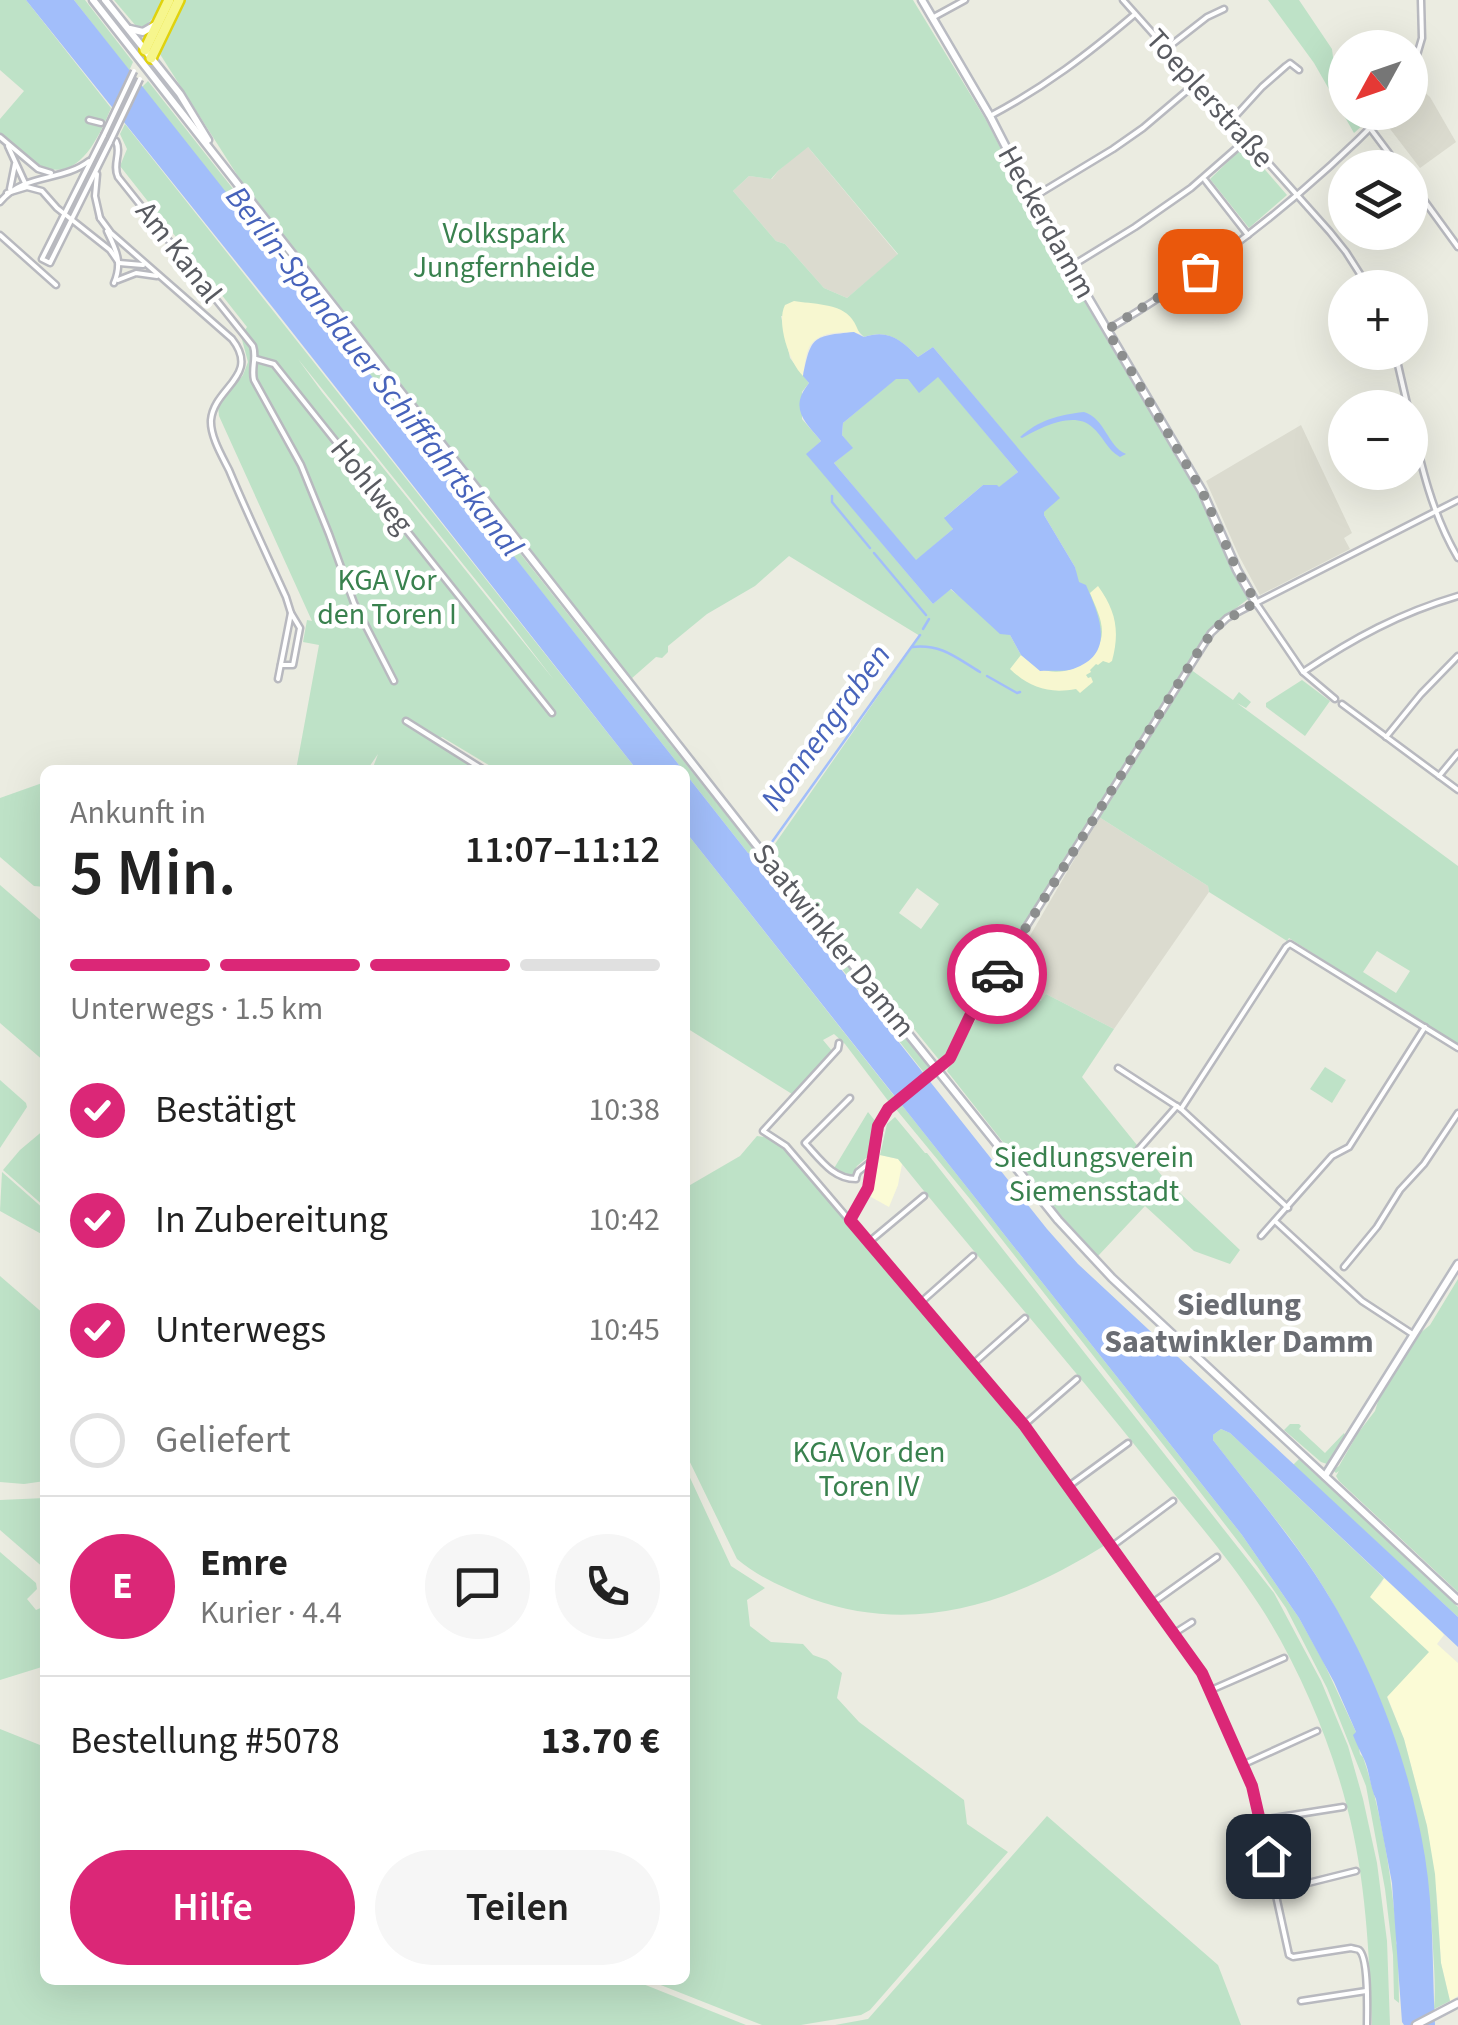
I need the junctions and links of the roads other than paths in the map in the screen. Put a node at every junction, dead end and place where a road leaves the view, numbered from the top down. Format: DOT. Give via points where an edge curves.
graph roads {
  1 [pos="93,0"];
  2 [pos="105,0"];
  3 [pos="169,0"];
  4 [pos="179,0"];
  5 [pos="922,0"];
  6 [pos="965,0"];
  7 [pos="1123,0"];
  8 [pos="1421,0"];
  9 [pos="1224,10"];
  10 [pos="1135,14"];
  11 [pos="932,18"];
  12 [pos="159,22"];
  13 [pos="125,26"];
  14 [pos="1422,30"];
  15 [pos="1166,49"];
  16 [pos="146,59"];
  17 [pos="1299,70"];
  18 [pos="1196,83"];
  19 [pos="990,116"];
  20 [pos="89,120"];
  21 [pos="1231,121"];
  22 [pos="101,123"];
  23 [pos="1368,130"];
  24 [pos="0,137"];
  25 [pos="1248,139"];
  26 [pos="6,142"];
  27 [pos="113,142"];
  28 [pos="93,158"];
  29 [pos="15,161"];
  30 [pos="101,162"];
  31 [pos="56,174"];
  32 [pos="1204,178"];
  33 [pos="26,185"];
  34 [pos="7,193"];
  35 [pos="1296,196"];
  36 [pos="1032,198"];
  37 [pos="0,202"];
  38 [pos="1428,206"];
  39 [pos="64,214"];
  40 [pos="100,218"];
  41 [pos="72,220"];
  42 [pos="0,235"];
  43 [pos="1248,235"];
  44 [pos="1458,247"];
  45 [pos="119,263"];
  46 [pos="1070,267"];
  47 [pos="152,270"];
  48 [pos="1357,270"];
  49 [pos="166,281"];
  50 [pos="56,286"];
  51 [pos="1107,330"];
  52 [pos="256,359"];
  53 [pos="1428,488"];
  54 [pos="1458,500"];
  55 [pos="1436,511"];
  56 [pos="1458,558"];
  57 [pos="1458,596"];
  58 [pos="1256,602"];
  59 [pos="291,613"];
  60 [pos="1458,656"];
  61 [pos="280,665"];
  62 [pos="1304,672"];
  63 [pos="278,679"];
  64 [pos="394,681"];
  65 [pos="1335,699"];
  66 [pos="1342,704"];
  67 [pos="552,712"];
  68 [pos="406,721"];
  69 [pos="1386,737"];
  70 [pos="1458,753"];
  71 [pos="476,765"];
  72 [pos="1439,776"];
  73 [pos="1458,790"];
  74 [pos="1424,1027"];
  75 [pos="839,1043"];
  76 [pos="1458,1048"];
  77 [pos="1118,1068"];
  78 [pos="936,1070"];
  79 [pos="850,1098"];
  80 [pos="1180,1108"];
  81 [pos="1458,1114"];
  82 [pos="1139,1148"];
  83 [pos="873,1160"];
  84 [pos="856,1179"];
  85 [pos="868,1188"];
  86 [pos="924,1196"];
  87 [pos="1288,1208"];
  88 [pos="850,1220"];
  89 [pos="1275,1221"];
  90 [pos="1261,1236"];
  91 [pos="869,1242"];
  92 [pos="973,1256"];
  93 [pos="1458,1264"];
  94 [pos="1344,1266"];
  95 [pos="1455,1275"];
  96 [pos="920,1302"];
  97 [pos="1025,1318"];
  98 [pos="1414,1335"];
  99 [pos="973,1364"];
  100 [pos="1077,1379"];
  101 [pos="1024,1425"];
  102 [pos="1128,1443"];
  103 [pos="1325,1476"];
  104 [pos="1068,1486"];
  105 [pos="1173,1501"];
  106 [pos="1111,1547"];
  107 [pos="1217,1557"];
  108 [pos="1458,1600"];
  109 [pos="1152,1604"];
  110 [pos="1192,1622"];
  111 [pos="1174,1634"];
  112 [pos="1284,1658"];
  113 [pos="1211,1690"];
  114 [pos="1317,1730"];
  115 [pos="1242,1764"];
  116 [pos="1343,1806"];
  117 [pos="1261,1820"];
  118 [pos="1356,1871"];
  119 [pos="1276,1890"];
  120 [pos="1366,1991"];
  121 [pos="1302,2001"];
  122 [pos="1458,2003"];
  123 [pos="1367,2025"];
  124 [pos="1416,2025"];
  1 -- 16 [label="main road, Saatwinkler Damm"];
  2 -- 13 [label="main road, Saatwinkler Damm"];
  3 -- 12 [label="highway"];
  4 -- 16 [label="highway"];
  5 -- 11 [label="main road, Heckerdamm"];
  6 -- 11 [label="street"];
  7 -- 10 [label="street, Toeplerstraße"];
  8 -- 14 [label="street"];
  9 -- 15 [label="street"];
  10 -- 15 [label="street, Toeplerstraße"];
  10 -- 19 [label="street" via="1046,85"];
  11 -- 19 [label="main road, Heckerdamm"];
  12 -- 13 [label="main road" via="143,32"];
  12 -- 16 [label="highway"];
  13 -- 16 [label="main road, Saatwinkler Damm"];
  15 -- 18 [label="street, Toeplerstraße"];
  16 -- 27 [label="street, bridge"];
  16 -- 28 [label="street, bridge"];
  16 -- 78 [label="main road, Saatwinkler Damm" via="233,179"];
  17 -- 21 [label="street" via="1290,62"];
  18 -- 21 [label="street, Toeplerstraße"];
  18 -- 36 [label="street" via="1113,150"];
  19 -- 36 [label="main road, Heckerdamm"];
  20 -- 22 [label="street"];
  21 -- 25 [label="street, Toeplerstraße"];
  23 -- 35 [label="street"];
  24 -- 26 [label="street"];
  25 -- 32 [label="street"];
  25 -- 35 [label="street, Toeplerstraße"];
  26 -- 29 [label="street"];
  26 -- 31 [label="street" via="38,169"];
  27 -- 30 [label="street"];
  27 -- 52 [label="street, Am Kanal" via="118,177 253,346"];
  28 -- 30 [label="street"];
  28 -- 31 [label="street"];
  28 -- 39 [label="street"];
  29 -- 33 [label="street"];
  29 -- 34 [label="street"];
  30 -- 40 [label="street" via="94,196"];
  30 -- 41 [label="street"];
  31 -- 33 [label="street"];
  32 -- 43 [label="street"];
  32 -- 46 [label="street"];
  33 -- 34 [label="street"];
  33 -- 39 [label="street"];
  34 -- 37 [label="street"];
  35 -- 43 [label="street"];
  35 -- 48 [label="street, Toeplerstraße"];
  36 -- 46 [label="main road, Heckerdamm"];
  38 -- 44 [label="street"];
  39 -- 41 [label="street"];
  39 -- 41 [label="street" via="42,259 50,263"];
  40 -- 45 [label="street"];
  40 -- 47 [label="street"];
  41 -- 45 [label="street"];
  42 -- 50 [label="street"];
  43 -- 51 [label="street"];
  45 -- 47 [label="street"];
  45 -- 49 [label="street" via="114,283 136,273"];
  46 -- 51 [label="main road, Heckerdamm"];
  47 -- 49 [label="street"];
  49 -- 59 [label="street" via="241,354 239,372 210,422"];
  51 -- 58 [label="main road, Heckerdamm" via="1202,491"];
  52 -- 64 [label="street" via="254,380 300,465 354,603"];
  52 -- 67 [label="street, Hohlweg" via="274,364"];
  53 -- 55 [label="street"];
  54 -- 55 [label="street"];
  55 -- 56 [label="street"];
  55 -- 58 [label="street"];
  57 -- 62 [label="street" via="1402,614"];
  58 -- 62 [label="street"];
  58 -- 78 [label="street" via="1220,624 1203,644 970,1016 956,1051"];
  59 -- 61 [label="street"];
  59 -- 61 [label="street" via="300,628 296,656 290,667"];
  60 -- 69 [label="street"];
  61 -- 63 [label="street"];
  62 -- 65 [label="street"];
  66 -- 69 [label="street"];
  68 -- 71 [label="street"];
  69 -- 72 [label="street"];
  70 -- 72 [label="street"];
  72 -- 73 [label="street"];
  74 -- 76 [label="street"];
  74 -- 80 [label="street" via="1290,944"];
  74 -- 87 [label="street" via="1349,1147 1332,1156"];
  75 -- 88 [label="street" via="763,1131 786,1146"];
  77 -- 80 [label="street"];
  78 -- 83 [label="street" via="886,1111"];
  78 -- 103 [label="main road, Saatwinkler Damm" via="1098,1264"];
  79 -- 84 [label="street" via="806,1143 832,1171"];
  80 -- 82 [label="street"];
  80 -- 87 [label="street"];
  81 -- 94 [label="street"];
  83 -- 84 [label="street"];
  83 -- 85 [label="street"];
  84 -- 85 [label="street"];
  85 -- 88 [label="street"];
  86 -- 91 [label="street"];
  87 -- 89 [label="street"];
  88 -- 91 [label="street"];
  89 -- 90 [label="street"];
  89 -- 98 [label="street" via="1362,1302"];
  91 -- 96 [label="street"];
  92 -- 96 [label="street"];
  93 -- 95 [label="main road"];
  95 -- 98 [label="main road"];
  96 -- 99 [label="street"];
  97 -- 99 [label="street"];
  98 -- 103 [label="main road"];
  99 -- 101 [label="street"];
  100 -- 101 [label="street"];
  101 -- 104 [label="street"];
  102 -- 104 [label="street"];
  103 -- 108 [label="main road, Saatwinkler Damm"];
  104 -- 106 [label="street"];
  105 -- 106 [label="street"];
  106 -- 109 [label="street"];
  107 -- 109 [label="street"];
  109 -- 111 [label="street"];
  110 -- 111 [label="street"];
  111 -- 113 [label="street"];
  112 -- 113 [label="street"];
  113 -- 115 [label="street"];
  114 -- 115 [label="street"];
  115 -- 117 [label="street"];
  116 -- 117 [label="street"];
  117 -- 119 [label="street"];
  118 -- 119 [label="street"];
  119 -- 120 [label="street" via="1289,1955 1359,1950"];
  120 -- 121 [label="street"];
  120 -- 123 [label="street"];
  122 -- 124 [label="main road"];
}
